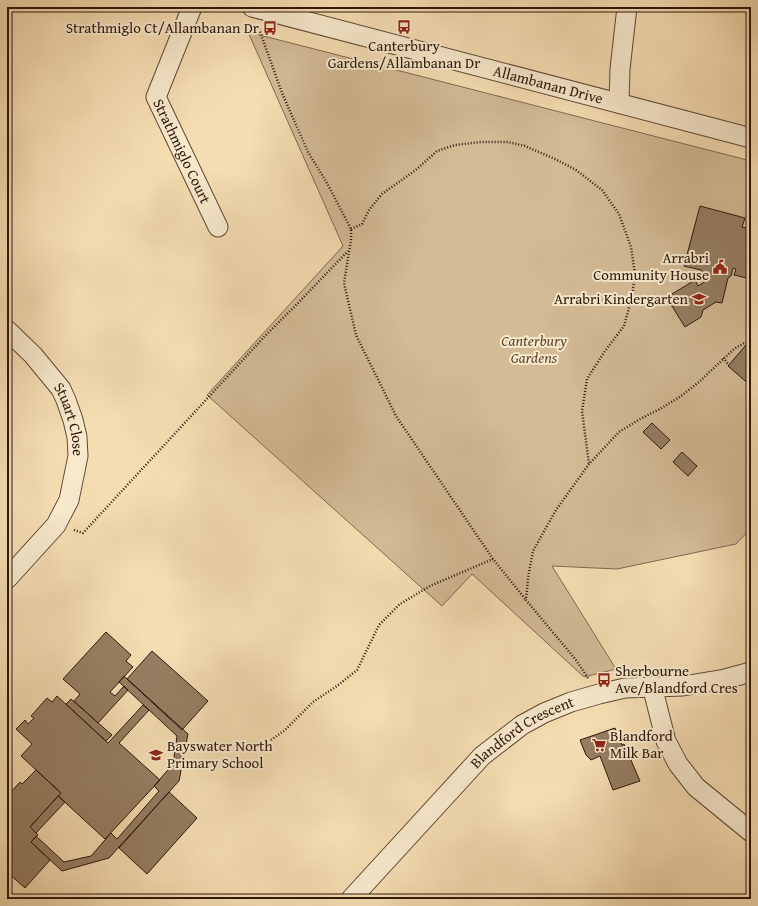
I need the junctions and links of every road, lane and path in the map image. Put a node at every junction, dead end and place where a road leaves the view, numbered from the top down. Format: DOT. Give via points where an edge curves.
graph roads {
  1 [pos="192,7"];
  2 [pos="627,7"];
  3 [pos="254,13"];
  4 [pos="619,103"];
  5 [pos="751,138"];
  6 [pos="218,227"];
  7 [pos="351,229"];
  8 [pos="349,250"];
  9 [pos="7,330"];
  10 [pos="751,343"];
  11 [pos="723,358"];
  12 [pos="729,365"];
  13 [pos="589,464"];
  14 [pos="56,525"];
  15 [pos="494,559"];
  16 [pos="7,579"];
  17 [pos="526,600"];
  18 [pos="751,672"];
  19 [pos="652,686"];
  20 [pos="599,694"];
  21 [pos="271,740"];
  22 [pos="751,832"];
  23 [pos="351,899"];
  1 -- 6 [label="street, Strathmiglo Court" via="156,97"];
  2 -- 4 [label="street"];
  3 -- 4 [label="street, Allambanan Drive"];
  3 -- 7 [label="path" via="282,92 305,145"];
  4 -- 5 [label="street, Allambanan Drive"];
  7 -- 8 [label="path"];
  7 -- 13 [label="path" via="362,224 382,194 437,151 455,145 508,142 525,146 576,170 602,190 619,214 631,247 635,274 624,326 587,379 582,411"];
  8 -- 14 [label="path" via="265,336 83,533"];
  8 -- 15 [label="path" via="344,283 356,335 396,416"];
  9 -- 14 [label="street, Stuart Close" via="33,355 61,389 77,437 78,456 69,500"];
  10 -- 11 [label="path" via="744,343"];
  11 -- 12 [label="path"];
  11 -- 13 [label="path" via="681,396 619,432"];
  13 -- 17 [label="path" via="556,510 533,551"];
  14 -- 16 [label="street, Stuart Close"];
  15 -- 17 [label="path"];
  15 -- 21 [label="path" via="430,586 400,604 379,625 356,670 313,702"];
  17 -- 20 [label="path" via="576,660"];
  18 -- 19 [label="street, Blandford Crescent" via="683,686"];
  19 -- 20 [label="street, Blandford Crescent"];
  19 -- 22 [label="street" via="666,742 678,764 696,787"];
  20 -- 23 [label="street, Blandford Crescent" via="544,713 500,741 477,761"];
}
